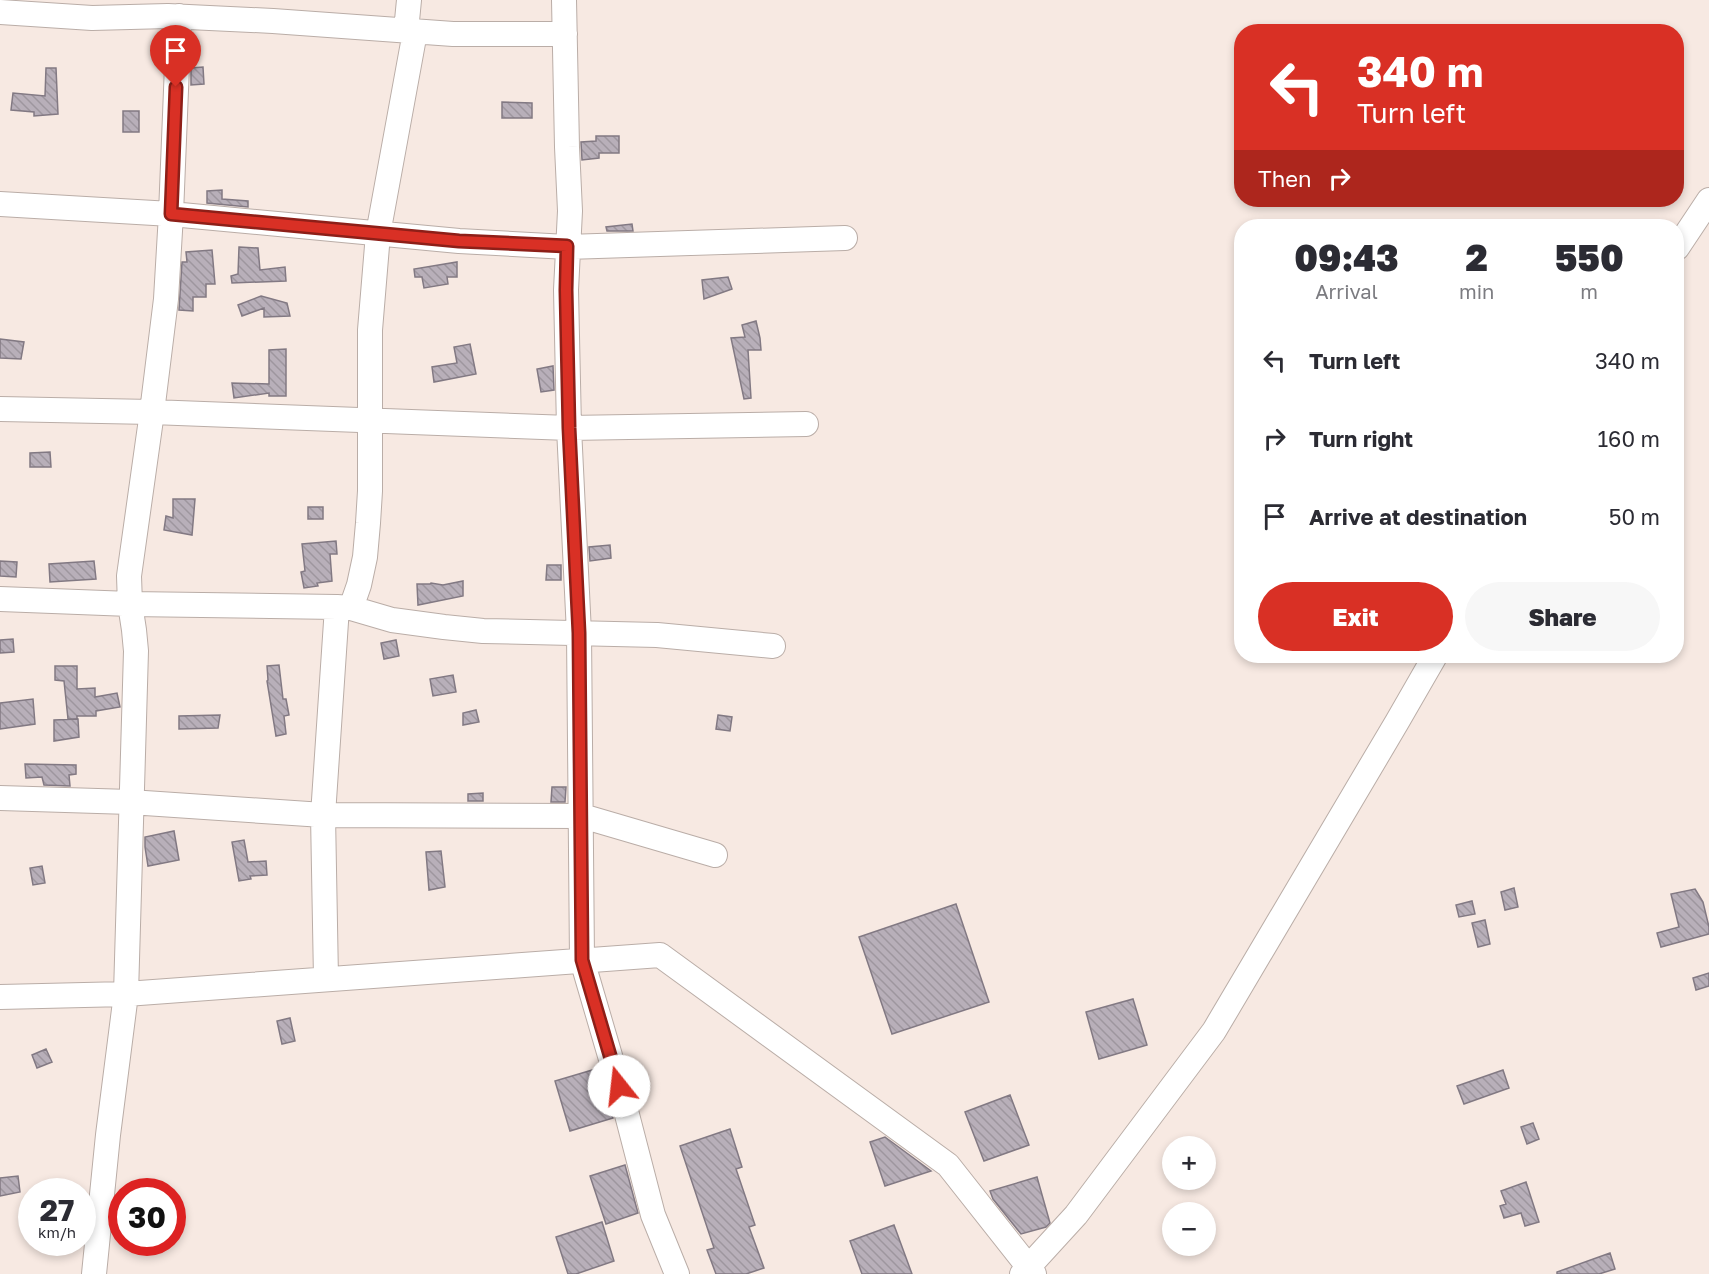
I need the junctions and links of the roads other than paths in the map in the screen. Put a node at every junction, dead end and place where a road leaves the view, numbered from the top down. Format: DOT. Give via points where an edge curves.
graph roads {
  1 [pos="409,0"];
  2 [pos="564,0"];
  3 [pos="172,11"];
  4 [pos="0,12"];
  5 [pos="410,31"];
  6 [pos="565,34"];
  7 [pos="1709,200"];
  8 [pos="0,204"];
  9 [pos="171,214"];
  10 [pos="378,234"];
  11 [pos="845,238"];
  12 [pos="1684,238"];
  13 [pos="567,246"];
  14 [pos="0,409"];
  15 [pos="152,412"];
  16 [pos="369,421"];
  17 [pos="806,424"];
  18 [pos="569,428"];
  19 [pos="0,599"];
  20 [pos="130,604"];
  21 [pos="344,608"];
  22 [pos="579,633"];
  23 [pos="773,646"];
  24 [pos="1431,663"];
  25 [pos="0,798"];
  26 [pos="130,802"];
  27 [pos="323,815"];
  28 [pos="582,816"];
  29 [pos="714,855"];
  30 [pos="582,960"];
  31 [pos="326,979"];
  32 [pos="126,994"];
  33 [pos="0,997"];
  34 [pos="1028,1272"];
  35 [pos="94,1274"];
  36 [pos="677,1274"];
  1 -- 5 [label="street"];
  2 -- 6 [label="street"];
  3 -- 4 [label="street" via="92,18"];
  3 -- 5 [label="street"];
  3 -- 9 [label="street"];
  5 -- 6 [label="street"];
  5 -- 10 [label="street"];
  6 -- 13 [label="street" via="570,212"];
  7 -- 12 [label="street"];
  8 -- 9 [label="street"];
  9 -- 10 [label="street"];
  9 -- 15 [label="street" via="166,299"];
  10 -- 13 [label="street"];
  10 -- 16 [label="street" via="370,320"];
  11 -- 13 [label="street"];
  13 -- 18 [label="street"];
  14 -- 15 [label="street"];
  15 -- 16 [label="street"];
  15 -- 20 [label="street" via="129,576"];
  16 -- 18 [label="street"];
  16 -- 21 [label="street" via="370,491 365,557 359,585"];
  17 -- 18 [label="street"];
  18 -- 22 [label="street"];
  19 -- 20 [label="street"];
  20 -- 21 [label="street"];
  20 -- 26 [label="street" via="136,651"];
  21 -- 22 [label="street" via="444,627"];
  21 -- 27 [label="street"];
  22 -- 23 [label="street" via="657,635"];
  22 -- 28 [label="street"];
  24 -- 34 [label="street" via="1214,1031 1076,1215"];
  25 -- 26 [label="street"];
  26 -- 27 [label="street"];
  26 -- 32 [label="street"];
  27 -- 28 [label="street"];
  27 -- 31 [label="street"];
  28 -- 29 [label="street"];
  28 -- 30 [label="street"];
  30 -- 31 [label="street"];
  30 -- 34 [label="street" via="660,955 948,1165"];
  30 -- 36 [label="street" via="653,1215"];
  31 -- 32 [label="street"];
  32 -- 33 [label="street"];
  32 -- 35 [label="street"];
}
